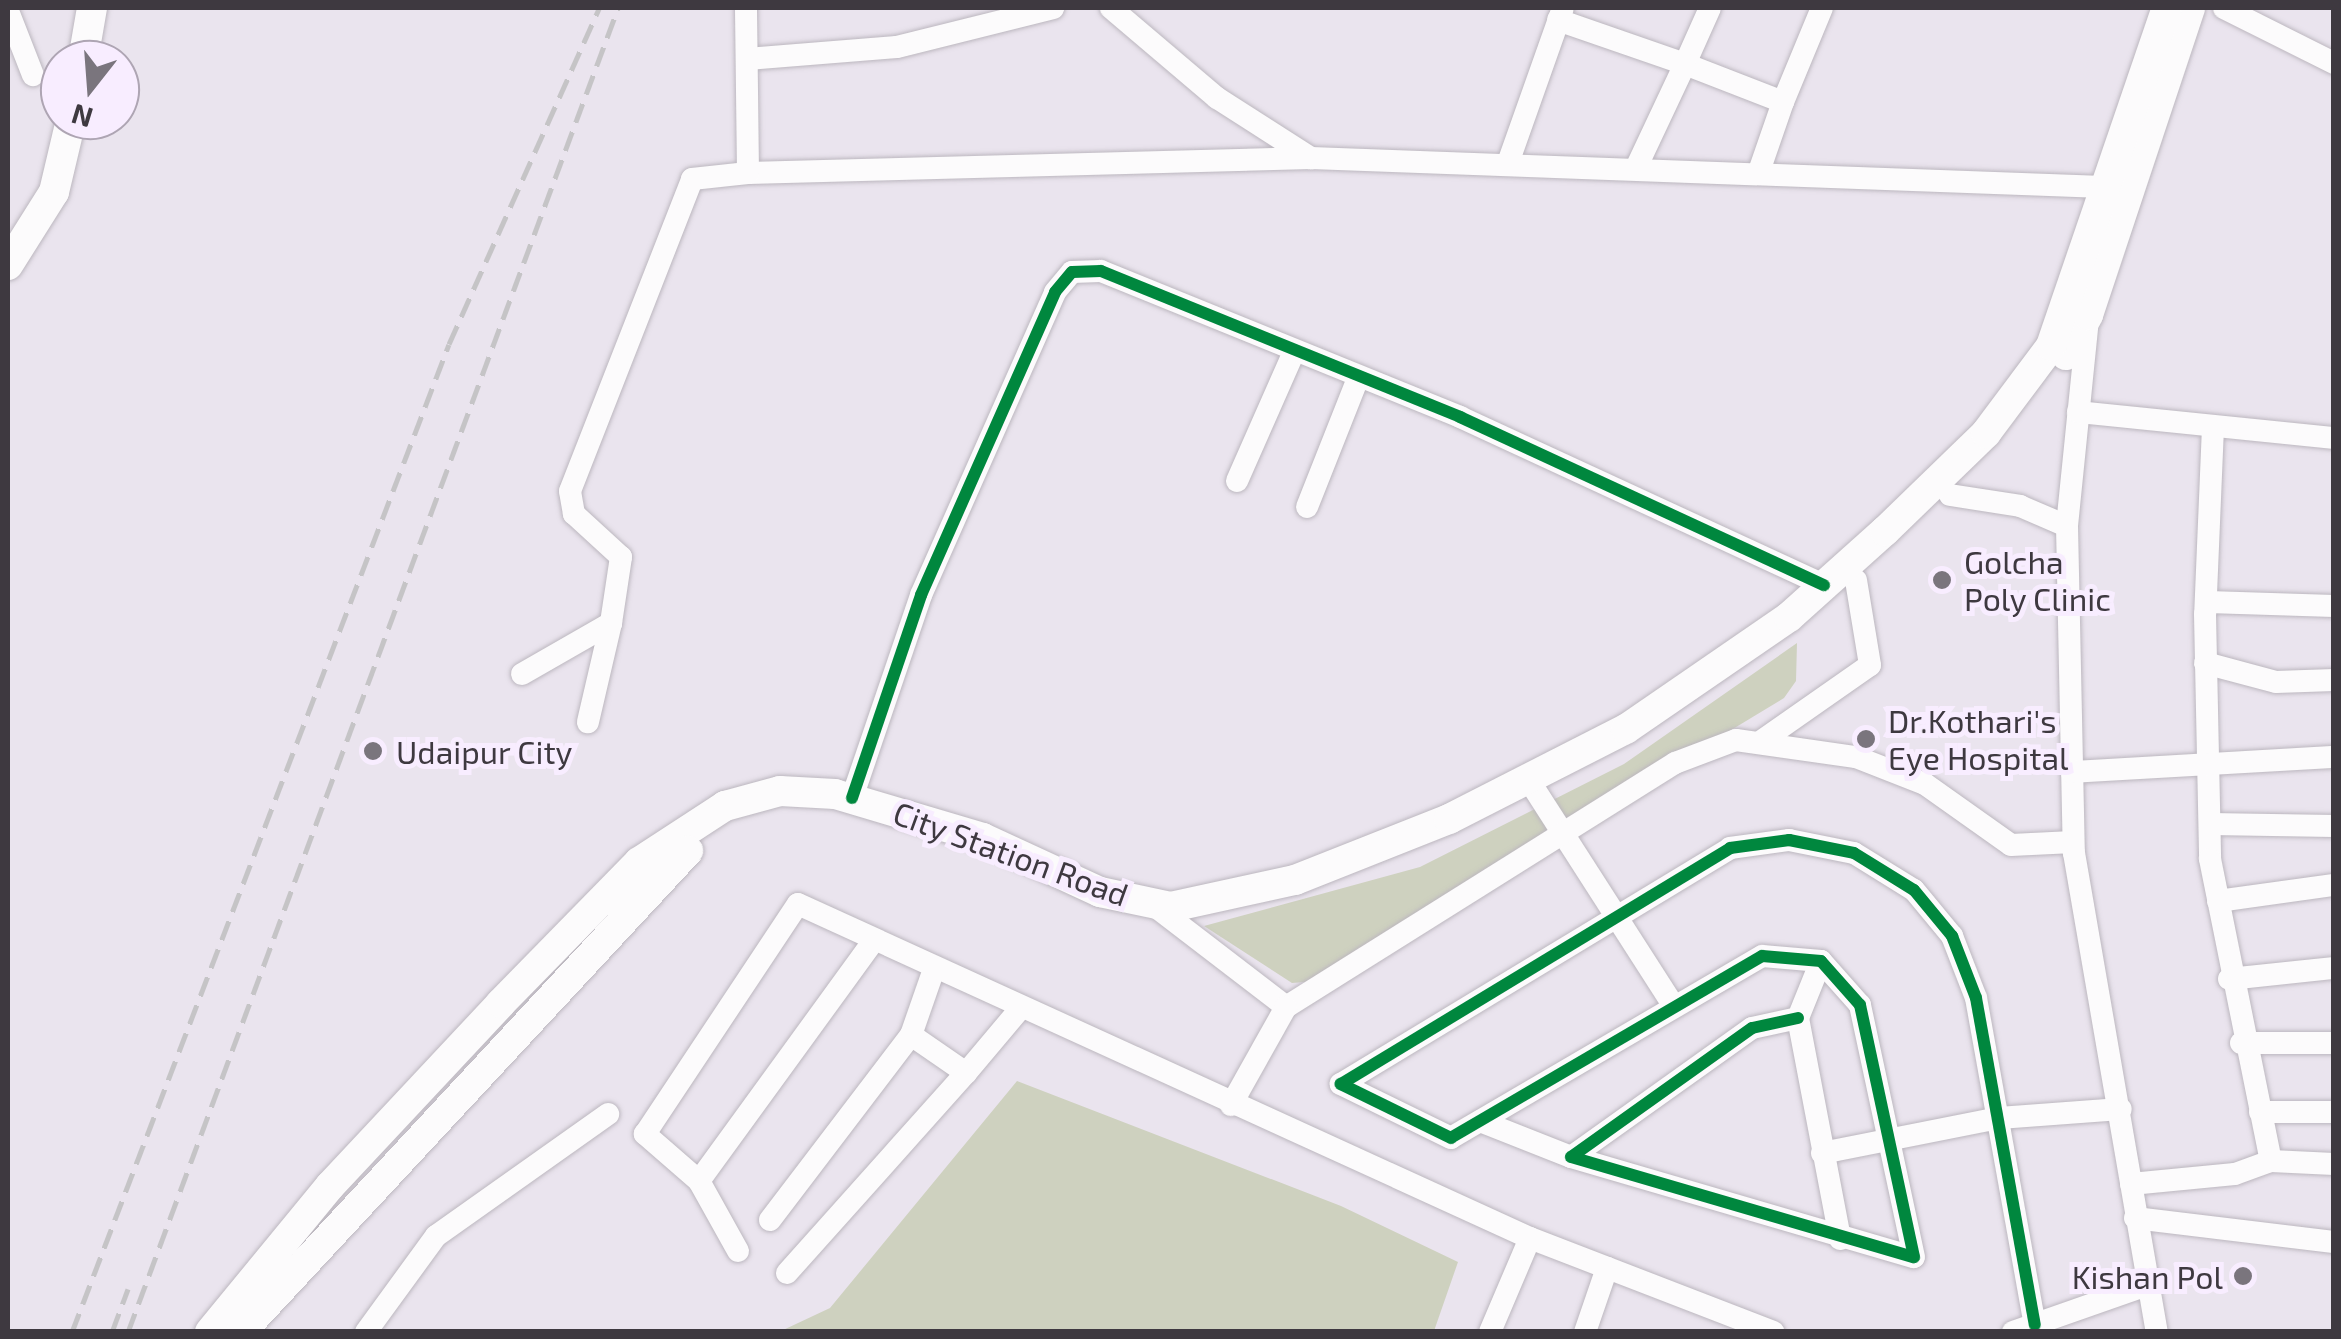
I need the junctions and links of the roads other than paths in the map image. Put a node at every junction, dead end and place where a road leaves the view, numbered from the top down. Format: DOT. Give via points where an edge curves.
graph roads {
  1 [pos="92,8"];
  2 [pos="746,8"];
  3 [pos="1053,8"];
  4 [pos="1111,8"];
  5 [pos="1710,8"];
  6 [pos="1822,8"];
  7 [pos="2167,8"];
  8 [pos="2190,8"];
  9 [pos="2224,8"];
  10 [pos="8,12"];
  11 [pos="1560,14"];
  12 [pos="86,40"];
  13 [pos="747,58"];
  14 [pos="1685,64"];
  15 [pos="2332,66"];
  16 [pos="33,74"];
  17 [pos="1783,102"];
  18 [pos="66,140"];
  19 [pos="1312,158"];
  20 [pos="1508,163"];
  21 [pos="1638,164"];
  22 [pos="748,173"];
  23 [pos="1758,174"];
  24 [pos="2103,187"];
  25 [pos="8,266"];
  26 [pos="2078,312"];
  27 [pos="1294,352"];
  28 [pos="1358,378"];
  29 [pos="2078,412"];
  30 [pos="2214,427"];
  31 [pos="2334,438"];
  32 [pos="1237,482"];
  33 [pos="1950,495"];
  34 [pos="1307,507"];
  35 [pos="2067,526"];
  36 [pos="1856,580"];
  37 [pos="1824,585"];
  38 [pos="2208,602"];
  39 [pos="2334,606"];
  40 [pos="612,622"];
  41 [pos="2205,662"];
  42 [pos="522,674"];
  43 [pos="2334,680"];
  44 [pos="588,722"];
  45 [pos="1760,742"];
  46 [pos="2206,758"];
  47 [pos="2334,758"];
  48 [pos="2072,772"];
  49 [pos="1533,786"];
  50 [pos="852,798"];
  51 [pos="2210,824"];
  52 [pos="2334,826"];
  53 [pos="1570,831"];
  54 [pos="2073,842"];
  55 [pos="2334,885"];
  56 [pos="2218,901"];
  57 [pos="1617,911"];
  58 [pos="1161,912"];
  59 [pos="871,944"];
  60 [pos="1822,960"];
  61 [pos="2334,968"];
  62 [pos="933,972"];
  63 [pos="2229,979"];
  64 [pos="1286,1006"];
  65 [pos="1674,1006"];
  66 [pos="1019,1010"];
  67 [pos="1798,1018"];
  68 [pos="911,1035"];
  69 [pos="2241,1043"];
  70 [pos="2334,1043"];
  71 [pos="966,1073"];
  72 [pos="1231,1105"];
  73 [pos="2121,1110"];
  74 [pos="2260,1112"];
  75 [pos="2334,1112"];
  76 [pos="608,1114"];
  77 [pos="1999,1118"];
  78 [pos="1480,1121"];
  79 [pos="1888,1136"];
  80 [pos="1822,1153"];
  81 [pos="1571,1157"];
  82 [pos="2271,1161"];
  83 [pos="2334,1164"];
  84 [pos="698,1181"];
  85 [pos="2131,1184"];
  86 [pos="2135,1218"];
  87 [pos="770,1220"];
  88 [pos="1530,1238"];
  89 [pos="1840,1239"];
  90 [pos="2334,1242"];
  91 [pos="738,1252"];
  92 [pos="1607,1268"];
  93 [pos="787,1273"];
  94 [pos="2144,1286"];
  95 [pos="2024,1328"];
  96 [pos="1731,1329"];
  97 [pos="210,1332"];
  98 [pos="240,1332"];
  99 [pos="366,1332"];
  100 [pos="1490,1332"];
  101 [pos="1584,1332"];
  102 [pos="1772,1332"];
  103 [pos="2157,1332"];
  1 -- 12 [label="main road"];
  2 -- 13 [label="street"];
  3 -- 13 [label="street" via="897,46"];
  4 -- 19 [label="street" via="1217,98"];
  5 -- 14 [label="street"];
  6 -- 17 [label="street"];
  7 -- 24 [label="main road"];
  8 -- 26 [label="main road"];
  9 -- 15 [label="street"];
  10 -- 16 [label="street"];
  11 -- 14 [label="street"];
  11 -- 20 [label="street"];
  13 -- 22 [label="street"];
  14 -- 17 [label="street"];
  14 -- 21 [label="street"];
  17 -- 23 [label="street"];
  18 -- 25 [label="main road" via="54,192"];
  19 -- 20 [label="street"];
  19 -- 22 [label="street"];
  20 -- 21 [label="street"];
  21 -- 23 [label="street"];
  22 -- 40 [label="street" via="692,180 570,492 574,514 621,556"];
  23 -- 24 [label="street"];
  24 -- 26 [label="main road"];
  26 -- 29 [label="street"];
  26 -- 33 [label="main road, City Station Road" via="1999,444"];
  26 -- 37 [label="main road, City Station Road" via="1986,432"];
  27 -- 28 [label="street"];
  27 -- 32 [label="street"];
  27 -- 50 [label="street" via="1101,271 1072,272 1055,292 921,595"];
  28 -- 34 [label="street"];
  28 -- 37 [label="street"];
  29 -- 30 [label="street"];
  29 -- 35 [label="street"];
  30 -- 31 [label="street"];
  30 -- 38 [label="street"];
  33 -- 35 [label="street"];
  33 -- 36 [label="main road, City Station Road"];
  35 -- 48 [label="street"];
  36 -- 45 [label="street" via="1870,665"];
  36 -- 49 [label="main road, City Station Road" via="1635,744"];
  37 -- 49 [label="main road, City Station Road" via="1626,729"];
  38 -- 39 [label="street"];
  38 -- 41 [label="street"];
  40 -- 42 [label="street"];
  40 -- 44 [label="street"];
  41 -- 43 [label="street" via="2276,682"];
  41 -- 46 [label="street"];
  45 -- 53 [label="street" via="1736,740 1675,762"];
  45 -- 54 [label="street" via="1856,757 1925,784 2011,844"];
  46 -- 47 [label="street"];
  46 -- 48 [label="street"];
  46 -- 51 [label="street"];
  48 -- 54 [label="street"];
  49 -- 53 [label="street"];
  49 -- 58 [label="main road, City Station Road" via="1301,896"];
  50 -- 58 [label="main road, City Station Road"];
  50 -- 97 [label="main road, City Station Road" via="780,791 725,806 639,862 330,1186"];
  51 -- 52 [label="street"];
  51 -- 56 [label="street"];
  53 -- 57 [label="street"];
  53 -- 64 [label="street"];
  54 -- 73 [label="street"];
  55 -- 56 [label="street"];
  56 -- 63 [label="street"];
  57 -- 65 [label="street"];
  57 -- 77 [label="street" via="1730,848 1789,840 1854,853 1914,890 1952,936 1976,998"];
  57 -- 78 [label="street" via="1341,1084 1451,1138"];
  58 -- 64 [label="street"];
  58 -- 98 [label="main road, City Station Road" via="1102,905 902,828 781,808 732,822 659,874"];
  59 -- 62 [label="street"];
  59 -- 84 [label="street"];
  59 -- 84 [label="street" via="798,904 645,1134"];
  60 -- 65 [label="street" via="1762,956"];
  60 -- 67 [label="street"];
  60 -- 79 [label="street" via="1860,1006"];
  61 -- 63 [label="street"];
  62 -- 66 [label="street"];
  62 -- 68 [label="street"];
  63 -- 69 [label="street"];
  64 -- 72 [label="street"];
  65 -- 78 [label="street"];
  66 -- 71 [label="street"];
  66 -- 72 [label="street"];
  67 -- 80 [label="street"];
  67 -- 81 [label="street" via="1752,1028"];
  68 -- 71 [label="street"];
  68 -- 87 [label="street"];
  69 -- 70 [label="street"];
  69 -- 74 [label="street"];
  71 -- 93 [label="street"];
  72 -- 88 [label="street"];
  73 -- 77 [label="street"];
  73 -- 85 [label="street"];
  74 -- 75 [label="street"];
  74 -- 82 [label="street"];
  76 -- 99 [label="street" via="436,1236"];
  77 -- 79 [label="street"];
  77 -- 95 [label="street"];
  78 -- 81 [label="street"];
  79 -- 80 [label="street"];
  79 -- 89 [label="street" via="1914,1258"];
  80 -- 89 [label="street"];
  81 -- 89 [label="street"];
  82 -- 83 [label="street"];
  82 -- 85 [label="street" via="2236,1174"];
  84 -- 91 [label="street"];
  85 -- 86 [label="street"];
  86 -- 90 [label="street"];
  86 -- 94 [label="street"];
  88 -- 92 [label="street"];
  88 -- 100 [label="street"];
  92 -- 96 [label="street"];
  92 -- 101 [label="street"];
  94 -- 95 [label="street"];
  94 -- 103 [label="street"];
  96 -- 102 [label="street"];
}
